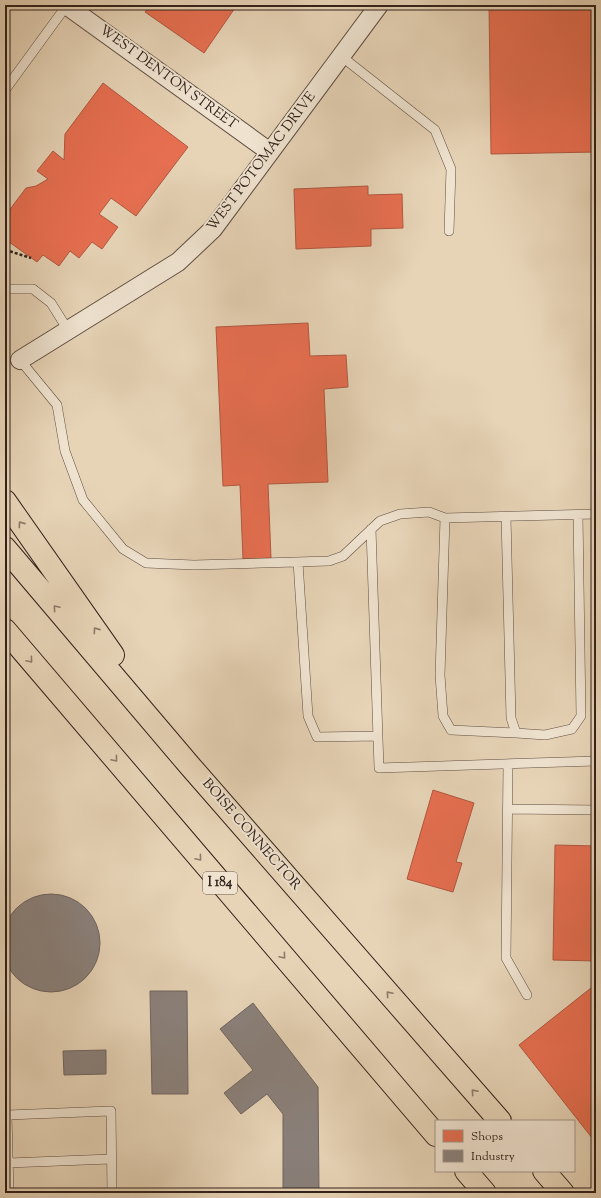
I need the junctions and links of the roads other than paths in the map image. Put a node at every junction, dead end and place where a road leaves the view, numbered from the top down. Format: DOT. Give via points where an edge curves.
graph roads {
  1 [pos="66,5"];
  2 [pos="379,5"];
  3 [pos="341,56"];
  4 [pos="5,90"];
  5 [pos="270,152"];
  6 [pos="449,231"];
  7 [pos="5,289"];
  8 [pos="68,330"];
  9 [pos="20,360"];
  10 [pos="5,501"];
  11 [pos="578,514"];
  12 [pos="596,514"];
  13 [pos="506,516"];
  14 [pos="445,518"];
  15 [pos="371,530"];
  16 [pos="5,548"];
  17 [pos="298,562"];
  18 [pos="5,630"];
  19 [pos="516,733"];
  20 [pos="378,736"];
  21 [pos="596,761"];
  22 [pos="508,764"];
  23 [pos="190,766"];
  24 [pos="507,809"];
  25 [pos="596,810"];
  26 [pos="527,995"];
  27 [pos="6,1116"];
  28 [pos="499,1120"];
  29 [pos="435,1134"];
  30 [pos="111,1159"];
  31 [pos="8,1162"];
  32 [pos="467,1172"];
  33 [pos="545,1172"];
  34 [pos="9,1193"];
  35 [pos="112,1193"];
  36 [pos="485,1193"];
  37 [pos="563,1193"];
  1 -- 4 [label="lane"];
  1 -- 5 [label="street, WEST DENTON STREET"];
  2 -- 3 [label="street, WEST POTOMAC DRIVE"];
  3 -- 5 [label="street, WEST POTOMAC DRIVE"];
  3 -- 6 [label="lane" via="435,130 451,170"];
  5 -- 8 [label="street, WEST POTOMAC DRIVE" via="213,229 178,262"];
  7 -- 8 [label="lane" via="33,289 51,303"];
  8 -- 9 [label="street, WEST POTOMAC DRIVE"];
  9 -- 17 [label="lane" via="57,405 65,451 84,500 123,549 146,563 194,565"];
  23 -- 10 [label="highway, one-way"];
  11 -- 12 [label="lane"];
  11 -- 13 [label="lane"];
  11 -- 19 [label="lane" via="581,716 572,729 545,735"];
  13 -- 14 [label="lane"];
  13 -- 19 [label="lane" via="511,718"];
  14 -- 15 [label="lane" via="429,512 400,514 380,521"];
  14 -- 19 [label="lane" via="440,675 443,716 451,730"];
  15 -- 17 [label="lane" via="343,556 329,561"];
  15 -- 20 [label="lane"];
  23 -- 16 [label="highway, BOISE CONNECTOR, one-way"];
  17 -- 20 [label="lane" via="308,716 317,737"];
  18 -- 29 [label="highway, I 184, one-way"];
  20 -- 22 [label="lane" via="379,768"];
  21 -- 22 [label="lane"];
  22 -- 24 [label="lane"];
  28 -- 23 [label="highway, BOISE CONNECTOR, one-way"];
  24 -- 25 [label="lane"];
  24 -- 26 [label="lane" via="506,958"];
  27 -- 30 [label="lane" via="111,1111"];
  27 -- 31 [label="lane"];
  30 -- 31 [label="lane"];
  30 -- 35 [label="lane"];
  31 -- 34 [label="lane"];
  32 -- 36 [label="highway"];
  33 -- 37 [label="highway"];
}
